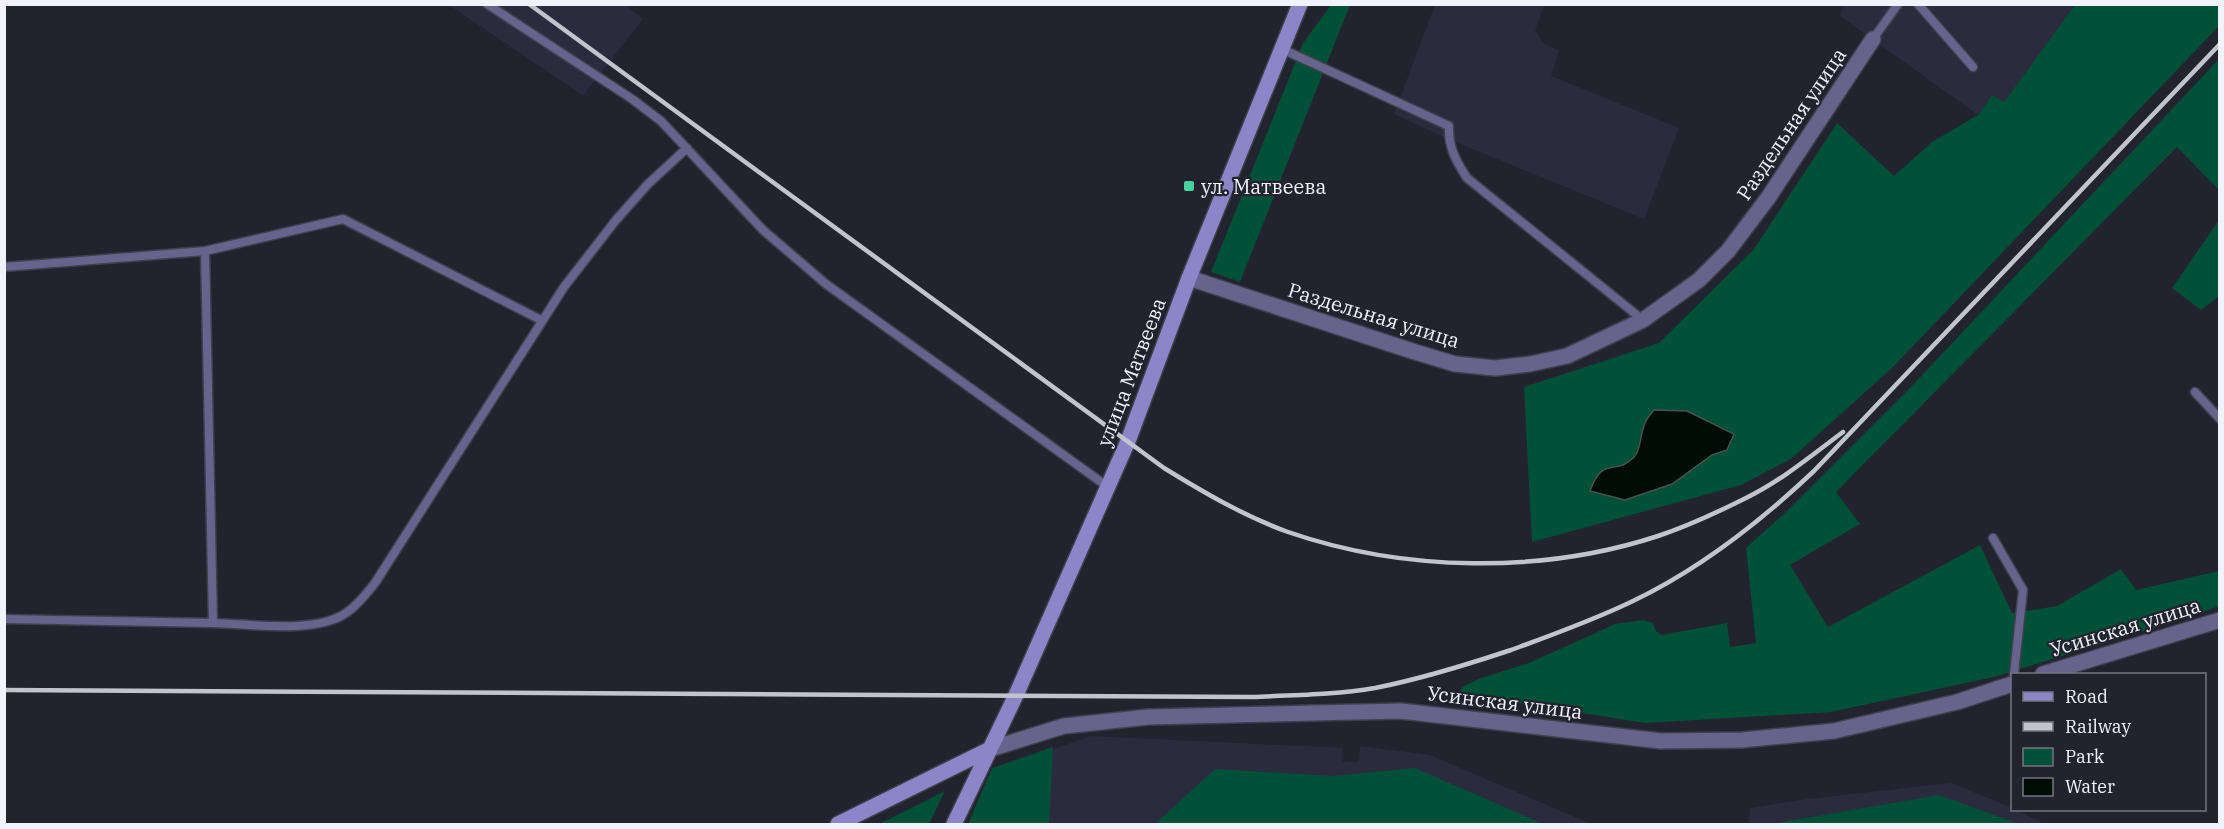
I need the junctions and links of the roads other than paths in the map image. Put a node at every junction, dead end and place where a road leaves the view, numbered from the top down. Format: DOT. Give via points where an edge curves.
graph roads {
  1 [pos="487,4"];
  2 [pos="1300,4"];
  3 [pos="1898,4"];
  4 [pos="1917,4"];
  5 [pos="1873,39"];
  6 [pos="1281,49"];
  7 [pos="1973,67"];
  8 [pos="687,148"];
  9 [pos="205,251"];
  10 [pos="4,267"];
  11 [pos="1189,278"];
  12 [pos="541,320"];
  13 [pos="1643,320"];
  14 [pos="2195,392"];
  15 [pos="2220,419"];
  16 [pos="1108,487"];
  17 [pos="1993,538"];
  18 [pos="4,619"];
  19 [pos="2220,620"];
  20 [pos="213,623"];
  21 [pos="2014,673"];
  22 [pos="2049,673"];
  23 [pos="2011,685"];
  24 [pos="990,749"];
  25 [pos="838,825"];
  26 [pos="954,825"];
  1 -- 8 [label="lane" via="632,99"];
  2 -- 6 [label="street, улица Матвеева"];
  3 -- 5 [label="lane"];
  4 -- 7 [label="lane"];
  5 -- 13 [label="street, Раздельная улица" via="1768,198 1728,251 1699,280"];
  6 -- 11 [label="street, улица Матвеева"];
  6 -- 13 [label="lane" via="1449,126 1450,149 1467,178"];
  8 -- 12 [label="lane" via="616,220"];
  8 -- 16 [label="lane" via="763,230 799,262"];
  9 -- 10 [label="lane"];
  9 -- 12 [label="lane" via="343,219"];
  9 -- 20 [label="lane"];
  11 -- 13 [label="street, Раздельная улица" via="1455,364 1496,368 1567,356"];
  11 -- 16 [label="street, улица Матвеева"];
  12 -- 20 [label="lane" via="363,598 346,613 325,623"];
  14 -- 15 [label="lane"];
  16 -- 24 [label="street, улица Матвеева"];
  17 -- 21 [label="lane" via="2023,590"];
  18 -- 20 [label="lane"];
  19 -- 22 [label="street, Усинская улица"];
  23 -- 24 [label="street, Усинская улица" via="1957,702 1834,731 1742,740 1661,741 1401,711 1148,717 1064,726"];
  24 -- 25 [label="street"];
  24 -- 26 [label="street, улица Матвеева"];
}
